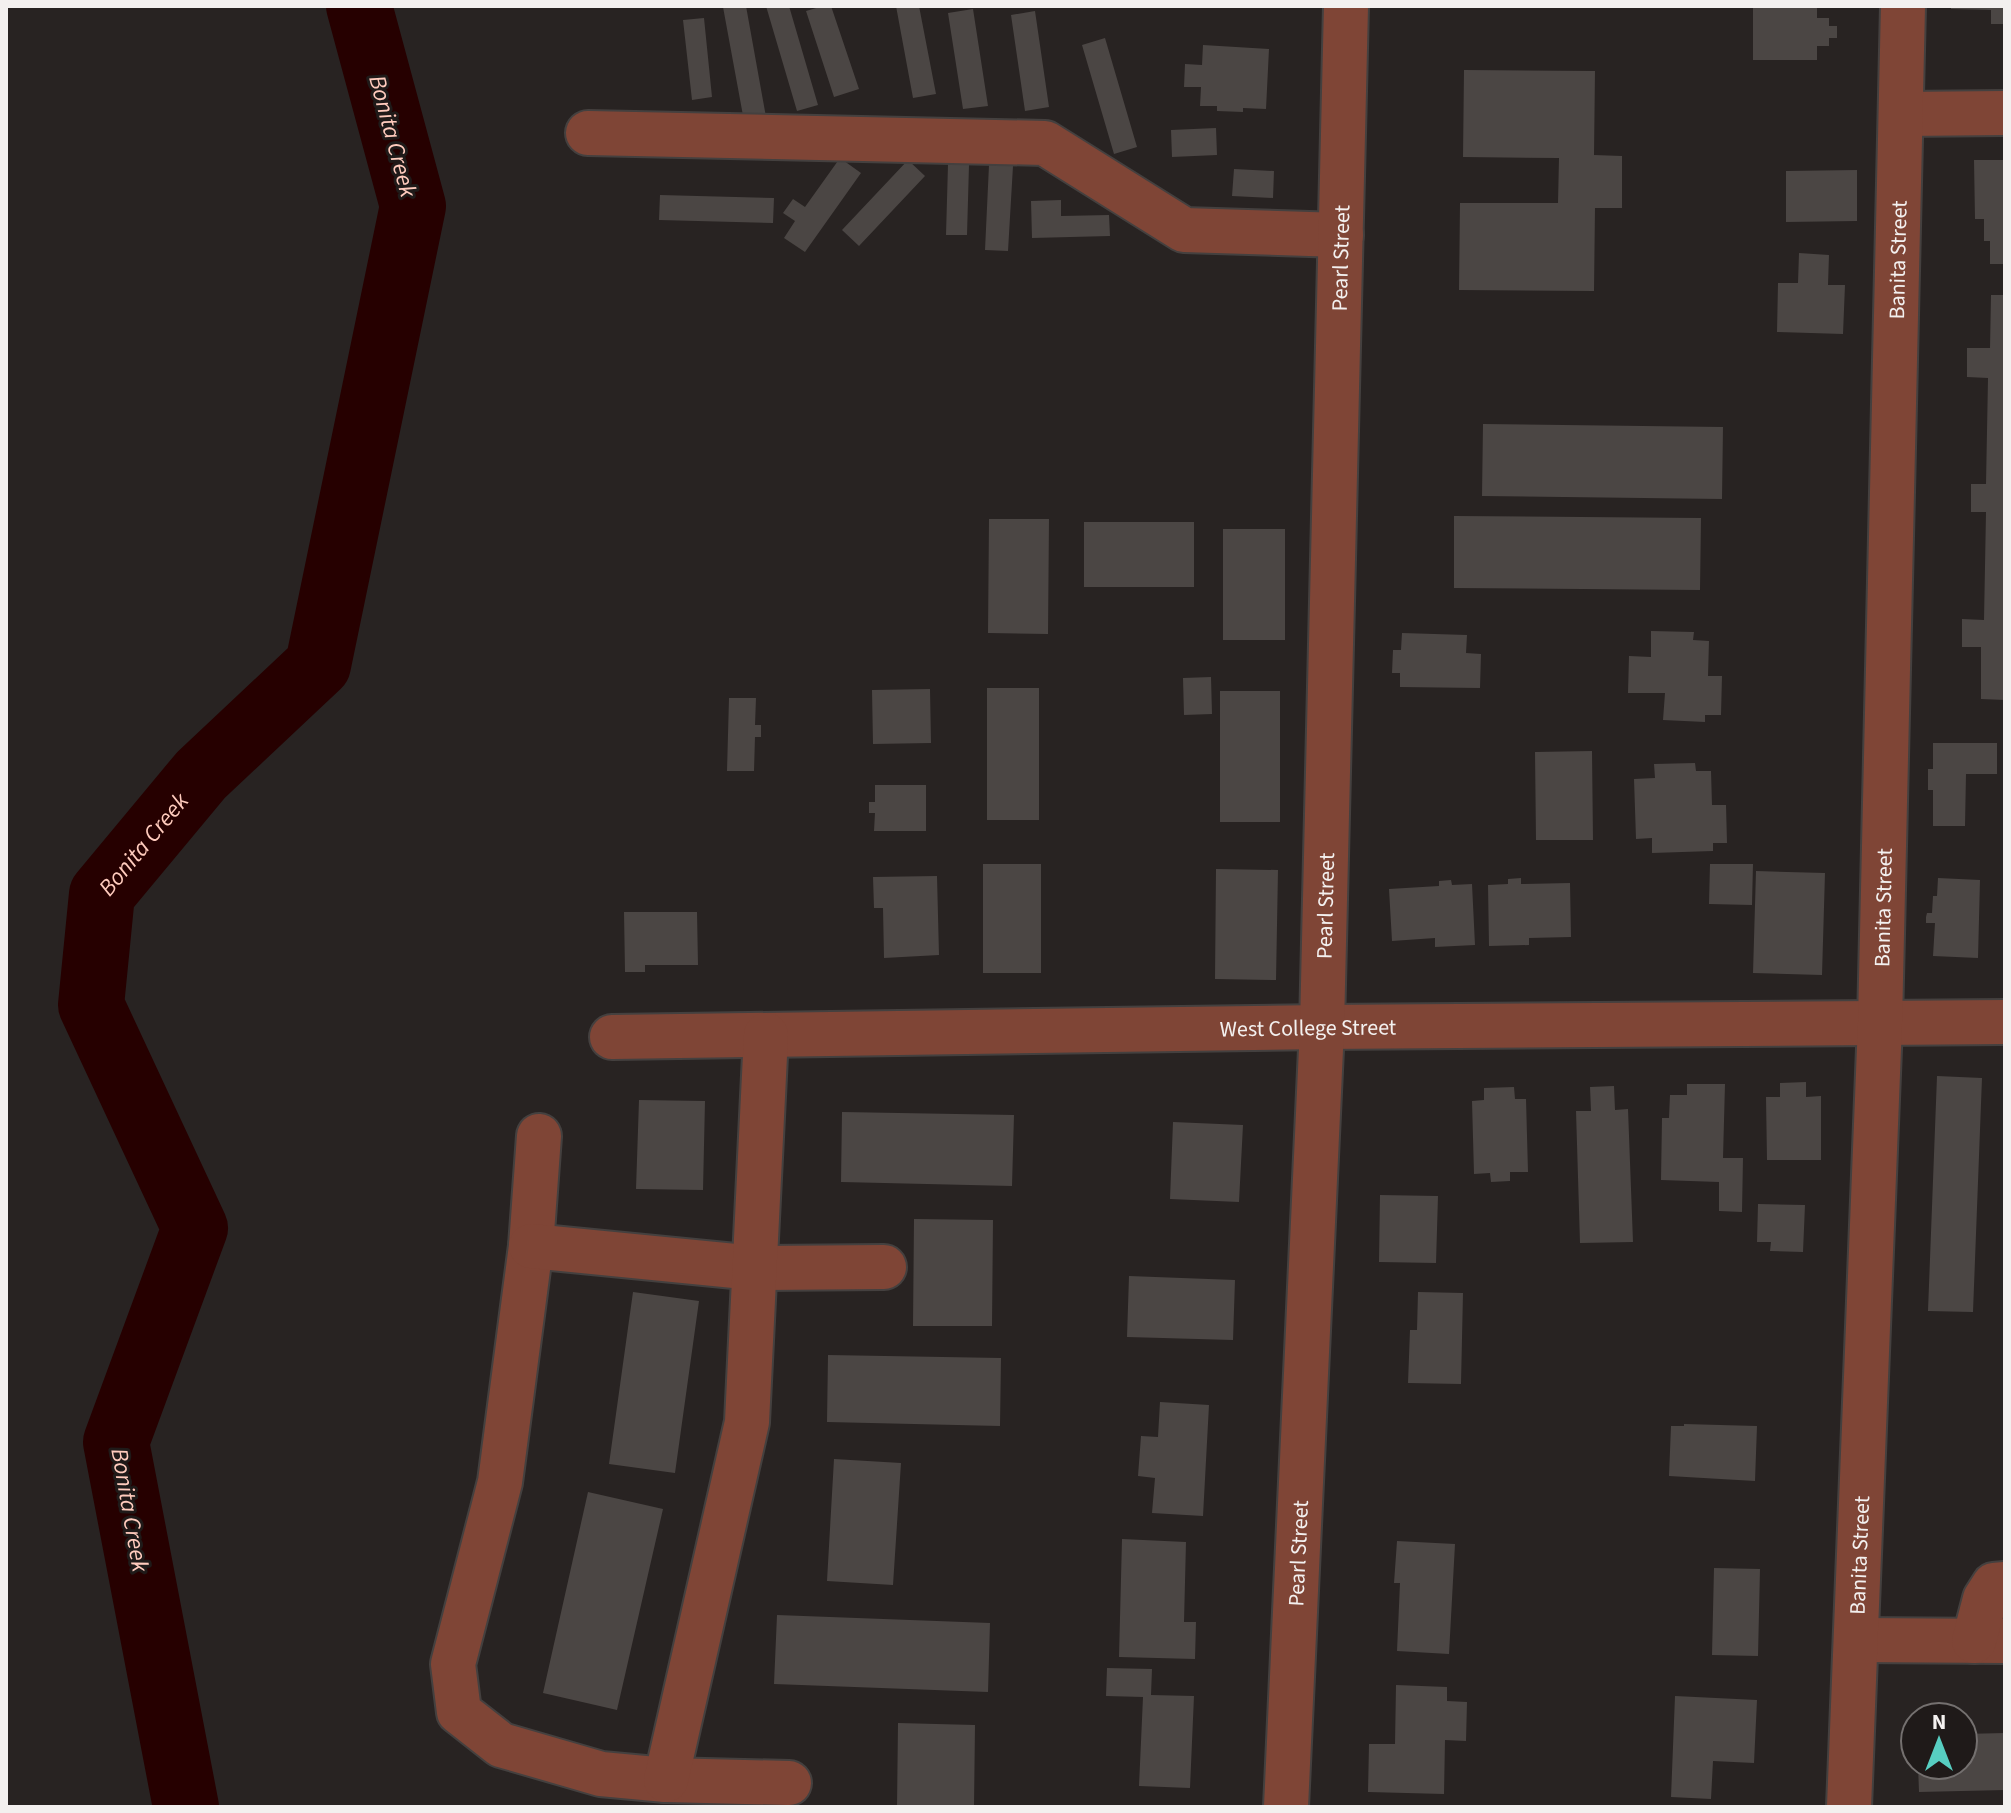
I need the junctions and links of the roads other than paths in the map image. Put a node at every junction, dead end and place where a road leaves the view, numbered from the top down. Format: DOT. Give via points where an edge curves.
graph roads {
  1 [pos="1346,6"];
  2 [pos="1903,6"];
  3 [pos="2005,113"];
  4 [pos="1902,114"];
  5 [pos="588,133"];
  6 [pos="1341,235"];
  7 [pos="2005,1022"];
  8 [pos="1880,1023"];
  9 [pos="1322,1027"];
  10 [pos="766,1035"];
  11 [pos="612,1037"];
  12 [pos="539,1136"];
  13 [pos="531,1246"];
  14 [pos="884,1267"];
  15 [pos="755,1268"];
  16 [pos="2005,1584"];
  17 [pos="1856,1640"];
  18 [pos="1990,1641"];
  19 [pos="666,1780"];
  20 [pos="789,1783"];
  21 [pos="1286,1807"];
  22 [pos="1849,1807"];
  1 -- 6 [label="street, Pearl Street"];
  2 -- 4 [label="street, Banita Street"];
  3 -- 4 [label="street"];
  4 -- 8 [label="street, Banita Street"];
  5 -- 6 [label="street" via="1045,143 1184,230"];
  6 -- 9 [label="street, Pearl Street"];
  7 -- 8 [label="street, West College Street"];
  8 -- 9 [label="street, West College Street"];
  8 -- 17 [label="street, Banita Street"];
  9 -- 10 [label="street, West College Street"];
  9 -- 21 [label="street, Pearl Street"];
  10 -- 11 [label="street, West College Street"];
  10 -- 15 [label="street"];
  12 -- 13 [label="street"];
  13 -- 15 [label="street"];
  13 -- 19 [label="street" via="500,1482 453,1664 459,1712 501,1745 601,1774"];
  14 -- 15 [label="street"];
  15 -- 19 [label="street" via="747,1422"];
  16 -- 18 [label="street" via="1994,1585 1985,1599"];
  17 -- 18 [label="street"];
  17 -- 22 [label="street, Banita Street"];
  19 -- 20 [label="street"];
}
